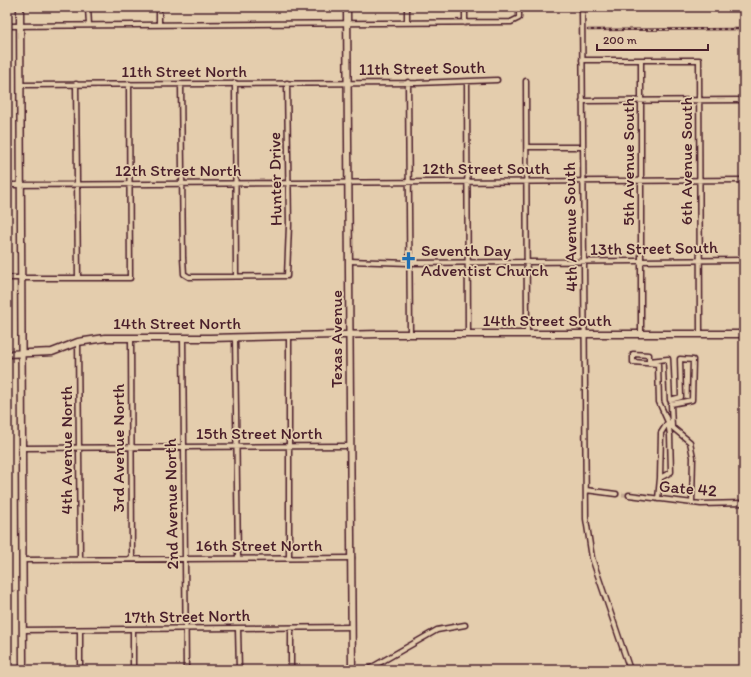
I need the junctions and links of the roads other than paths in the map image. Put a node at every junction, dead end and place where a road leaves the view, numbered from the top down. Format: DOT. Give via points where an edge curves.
graph roads {
  1 [pos="20,7"];
  2 [pos="88,7"];
  3 [pos="159,7"];
  4 [pos="347,7"];
  5 [pos="407,7"];
  6 [pos="465,7"];
  7 [pos="519,7"];
  8 [pos="582,7"];
  9 [pos="407,23"];
  10 [pos="465,23"];
  11 [pos="347,24"];
  12 [pos="88,25"];
  13 [pos="159,25"];
  14 [pos="7,26"];
  15 [pos="20,26"];
  16 [pos="582,60"];
  17 [pos="641,62"];
  18 [pos="497,80"];
  19 [pos="526,81"];
  20 [pos="348,82"];
  21 [pos="408,82"];
  22 [pos="467,82"];
  23 [pos="235,83"];
  24 [pos="287,83"];
  25 [pos="76,84"];
  26 [pos="129,84"];
  27 [pos="181,84"];
  28 [pos="20,85"];
  29 [pos="699,100"];
  30 [pos="744,100"];
  31 [pos="582,101"];
  32 [pos="641,101"];
  33 [pos="527,147"];
  34 [pos="582,147"];
  35 [pos="583,180"];
  36 [pos="641,180"];
  37 [pos="699,180"];
  38 [pos="744,180"];
  39 [pos="467,181"];
  40 [pos="526,181"];
  41 [pos="288,182"];
  42 [pos="349,182"];
  43 [pos="409,182"];
  44 [pos="182,183"];
  45 [pos="235,183"];
  46 [pos="7,184"];
  47 [pos="21,184"];
  48 [pos="77,184"];
  49 [pos="130,184"];
  50 [pos="700,260"];
  51 [pos="744,260"];
  52 [pos="349,261"];
  53 [pos="584,261"];
  54 [pos="641,261"];
  55 [pos="527,262"];
  56 [pos="409,263"];
  57 [pos="468,263"];
  58 [pos="236,276"];
  59 [pos="22,277"];
  60 [pos="78,277"];
  61 [pos="7,278"];
  62 [pos="410,334"];
  63 [pos="468,334"];
  64 [pos="527,334"];
  65 [pos="641,334"];
  66 [pos="700,334"];
  67 [pos="744,334"];
  68 [pos="350,335"];
  69 [pos="585,335"];
  70 [pos="289,336"];
  71 [pos="235,337"];
  72 [pos="130,338"];
  73 [pos="183,338"];
  74 [pos="78,342"];
  75 [pos="7,354"];
  76 [pos="22,354"];
  77 [pos="668,422"];
  78 [pos="236,446"];
  79 [pos="289,446"];
  80 [pos="350,446"];
  81 [pos="131,447"];
  82 [pos="184,447"];
  83 [pos="23,448"];
  84 [pos="79,448"];
  85 [pos="660,478"];
  86 [pos="586,490"];
  87 [pos="616,494"];
  88 [pos="629,495"];
  89 [pos="658,499"];
  90 [pos="692,503"];
  91 [pos="744,504"];
  92 [pos="132,558"];
  93 [pos="185,558"];
  94 [pos="238,558"];
  95 [pos="289,558"];
  96 [pos="352,558"];
  97 [pos="80,559"];
  98 [pos="23,560"];
  99 [pos="465,625"];
  100 [pos="352,627"];
  101 [pos="291,628"];
  102 [pos="133,629"];
  103 [pos="185,629"];
  104 [pos="238,629"];
  105 [pos="23,630"];
  106 [pos="80,631"];
  107 [pos="23,670"];
  108 [pos="80,670"];
  109 [pos="133,670"];
  110 [pos="186,670"];
  111 [pos="238,670"];
  112 [pos="291,670"];
  113 [pos="352,670"];
  114 [pos="368,670"];
  115 [pos="630,670"];
  1 -- 15 [label="street"];
  2 -- 12 [label="street"];
  3 -- 13 [label="street"];
  4 -- 11 [label="street, Texas Avenue"];
  5 -- 9 [label="street"];
  6 -- 10 [label="street"];
  7 -- 10 [label="street" via="519,18 511,22"];
  8 -- 16 [label="street, 4th Avenue South"];
  9 -- 10 [label="street"];
  9 -- 11 [label="street"];
  11 -- 13 [label="street"];
  11 -- 20 [label="street, Texas Avenue"];
  12 -- 13 [label="street"];
  12 -- 15 [label="street"];
  14 -- 15 [label="street"];
  15 -- 28 [label="street"];
  16 -- 17 [label="street"];
  16 -- 31 [label="street, 4th Avenue South"];
  17 -- 29 [label="street, 6th Avenue South" via="699,60"];
  17 -- 32 [label="street, 5th Avenue South"];
  18 -- 22 [label="street, 11th Street South"];
  19 -- 33 [label="street"];
  20 -- 21 [label="street, 11th Street South"];
  20 -- 24 [label="street, 11th Street North"];
  20 -- 42 [label="street, Texas Avenue"];
  21 -- 22 [label="street, 11th Street South"];
  21 -- 43 [label="street"];
  22 -- 39 [label="street"];
  23 -- 24 [label="street, 11th Street North"];
  23 -- 27 [label="street, 11th Street North"];
  23 -- 45 [label="street"];
  24 -- 41 [label="street, Hunter Drive"];
  25 -- 26 [label="street, 11th Street North"];
  25 -- 28 [label="street, 11th Street North"];
  25 -- 48 [label="street"];
  26 -- 27 [label="street, 11th Street North"];
  26 -- 49 [label="street"];
  27 -- 44 [label="street"];
  28 -- 47 [label="street"];
  29 -- 30 [label="street"];
  29 -- 32 [label="street"];
  29 -- 37 [label="street, 6th Avenue South"];
  31 -- 32 [label="street"];
  31 -- 34 [label="street, 4th Avenue South"];
  32 -- 36 [label="street, 5th Avenue South"];
  33 -- 34 [label="street"];
  33 -- 40 [label="street"];
  34 -- 35 [label="street, 4th Avenue South"];
  35 -- 36 [label="street, 12th Street South"];
  35 -- 40 [label="street, 12th Street South"];
  35 -- 53 [label="street, 4th Avenue South"];
  36 -- 37 [label="street, 12th Street South"];
  36 -- 54 [label="street, 5th Avenue South"];
  37 -- 38 [label="street, 12th Street South"];
  37 -- 50 [label="street, 6th Avenue South"];
  39 -- 40 [label="street, 12th Street South"];
  39 -- 43 [label="street, 12th Street South"];
  39 -- 57 [label="street"];
  40 -- 55 [label="street"];
  41 -- 42 [label="street, 12th Street North"];
  41 -- 45 [label="street, 12th Street North"];
  41 -- 58 [label="street, Hunter Drive" via="287,274"];
  42 -- 43 [label="street, 12th Street South"];
  42 -- 52 [label="street, Texas Avenue"];
  43 -- 56 [label="street"];
  44 -- 45 [label="street, 12th Street North"];
  44 -- 49 [label="street, 12th Street North"];
  44 -- 58 [label="street" via="184,273 189,277"];
  45 -- 58 [label="street"];
  46 -- 47 [label="street, 12th Street North"];
  47 -- 48 [label="street, 12th Street North"];
  47 -- 59 [label="street"];
  48 -- 49 [label="street, 12th Street North"];
  48 -- 60 [label="street"];
  49 -- 60 [label="street" via="130,278"];
  50 -- 51 [label="street, 13th Street South"];
  50 -- 54 [label="street, 13th Street South"];
  50 -- 66 [label="street, 6th Avenue South"];
  52 -- 56 [label="street, 13th Street South"];
  52 -- 68 [label="street, Texas Avenue"];
  53 -- 54 [label="street, 13th Street South"];
  53 -- 55 [label="street, 13th Street South"];
  53 -- 69 [label="street, 4th Avenue South"];
  54 -- 65 [label="street, 5th Avenue South"];
  55 -- 57 [label="street, 13th Street South"];
  55 -- 64 [label="street"];
  56 -- 57 [label="street, 13th Street South"];
  56 -- 62 [label="street"];
  57 -- 63 [label="street"];
  59 -- 60 [label="street"];
  59 -- 61 [label="street"];
  59 -- 76 [label="street"];
  62 -- 63 [label="street, 14th Street South"];
  62 -- 68 [label="street, 14th Street South"];
  63 -- 64 [label="street, 14th Street South"];
  64 -- 69 [label="street, 14th Street South"];
  65 -- 66 [label="street, 14th Street South"];
  65 -- 69 [label="street, 14th Street South"];
  66 -- 67 [label="street, 14th Street South"];
  68 -- 70 [label="street, 14th Street North"];
  68 -- 80 [label="street, Texas Avenue"];
  69 -- 86 [label="street, 4th Avenue South"];
  70 -- 71 [label="street, 14th Street North"];
  70 -- 79 [label="street"];
  71 -- 73 [label="street, 14th Street North"];
  71 -- 78 [label="street"];
  72 -- 73 [label="street, 14th Street North"];
  72 -- 74 [label="street, 14th Street North"];
  72 -- 81 [label="street, 3rd Avenue North"];
  73 -- 82 [label="street, 2nd Avenue North"];
  74 -- 76 [label="street, 14th Street North" via="52,352"];
  74 -- 84 [label="street, 4th Avenue North"];
  75 -- 76 [label="street, 14th Street North"];
  76 -- 83 [label="street"];
  77 -- 85 [label="street" via="661,433"];
  77 -- 85 [label="street" via="671,472"];
  77 -- 90 [label="street" via="659,402 658,364 633,362 633,354 648,355 648,361 668,359 670,400 680,398 680,359 693,360 692,400 671,404 672,427 690,442 693,457"];
  78 -- 79 [label="street, 15th Street North"];
  78 -- 82 [label="street, 15th Street North"];
  78 -- 94 [label="street"];
  79 -- 80 [label="street, 15th Street North"];
  79 -- 95 [label="street"];
  80 -- 96 [label="street, Texas Avenue"];
  81 -- 82 [label="street, 15th Street North"];
  81 -- 84 [label="street, 15th Street North"];
  81 -- 92 [label="street, 3rd Avenue North"];
  82 -- 93 [label="street, 2nd Avenue North"];
  83 -- 84 [label="street, 15th Street North"];
  83 -- 98 [label="street"];
  84 -- 97 [label="street, 4th Avenue North"];
  85 -- 89 [label="street"];
  86 -- 87 [label="street"];
  86 -- 115 [label="street, 4th Avenue South" via="586,519 592,558"];
  88 -- 89 [label="street, Gate 42"];
  89 -- 90 [label="street, Gate 42"];
  90 -- 91 [label="street, Gate 42"];
  92 -- 93 [label="street, 16th Street North"];
  92 -- 97 [label="street, 16th Street North"];
  93 -- 94 [label="street, 16th Street North"];
  93 -- 103 [label="street, 2nd Avenue North"];
  94 -- 95 [label="street, 16th Street North"];
  95 -- 96 [label="street, 16th Street North"];
  96 -- 100 [label="street, Texas Avenue"];
  97 -- 98 [label="street, 16th Street North"];
  98 -- 105 [label="street"];
  99 -- 114 [label="street" via="437,630"];
  100 -- 101 [label="street, 17th Street North"];
  100 -- 113 [label="street, Texas Avenue"];
  101 -- 104 [label="street, 17th Street North"];
  101 -- 112 [label="street"];
  102 -- 103 [label="street, 17th Street North"];
  102 -- 106 [label="street, 17th Street North"];
  102 -- 109 [label="street"];
  103 -- 104 [label="street, 17th Street North"];
  103 -- 110 [label="street, 2nd Avenue North"];
  104 -- 111 [label="street"];
  105 -- 106 [label="street, 17th Street North"];
  105 -- 107 [label="street"];
  106 -- 108 [label="street"];
}
